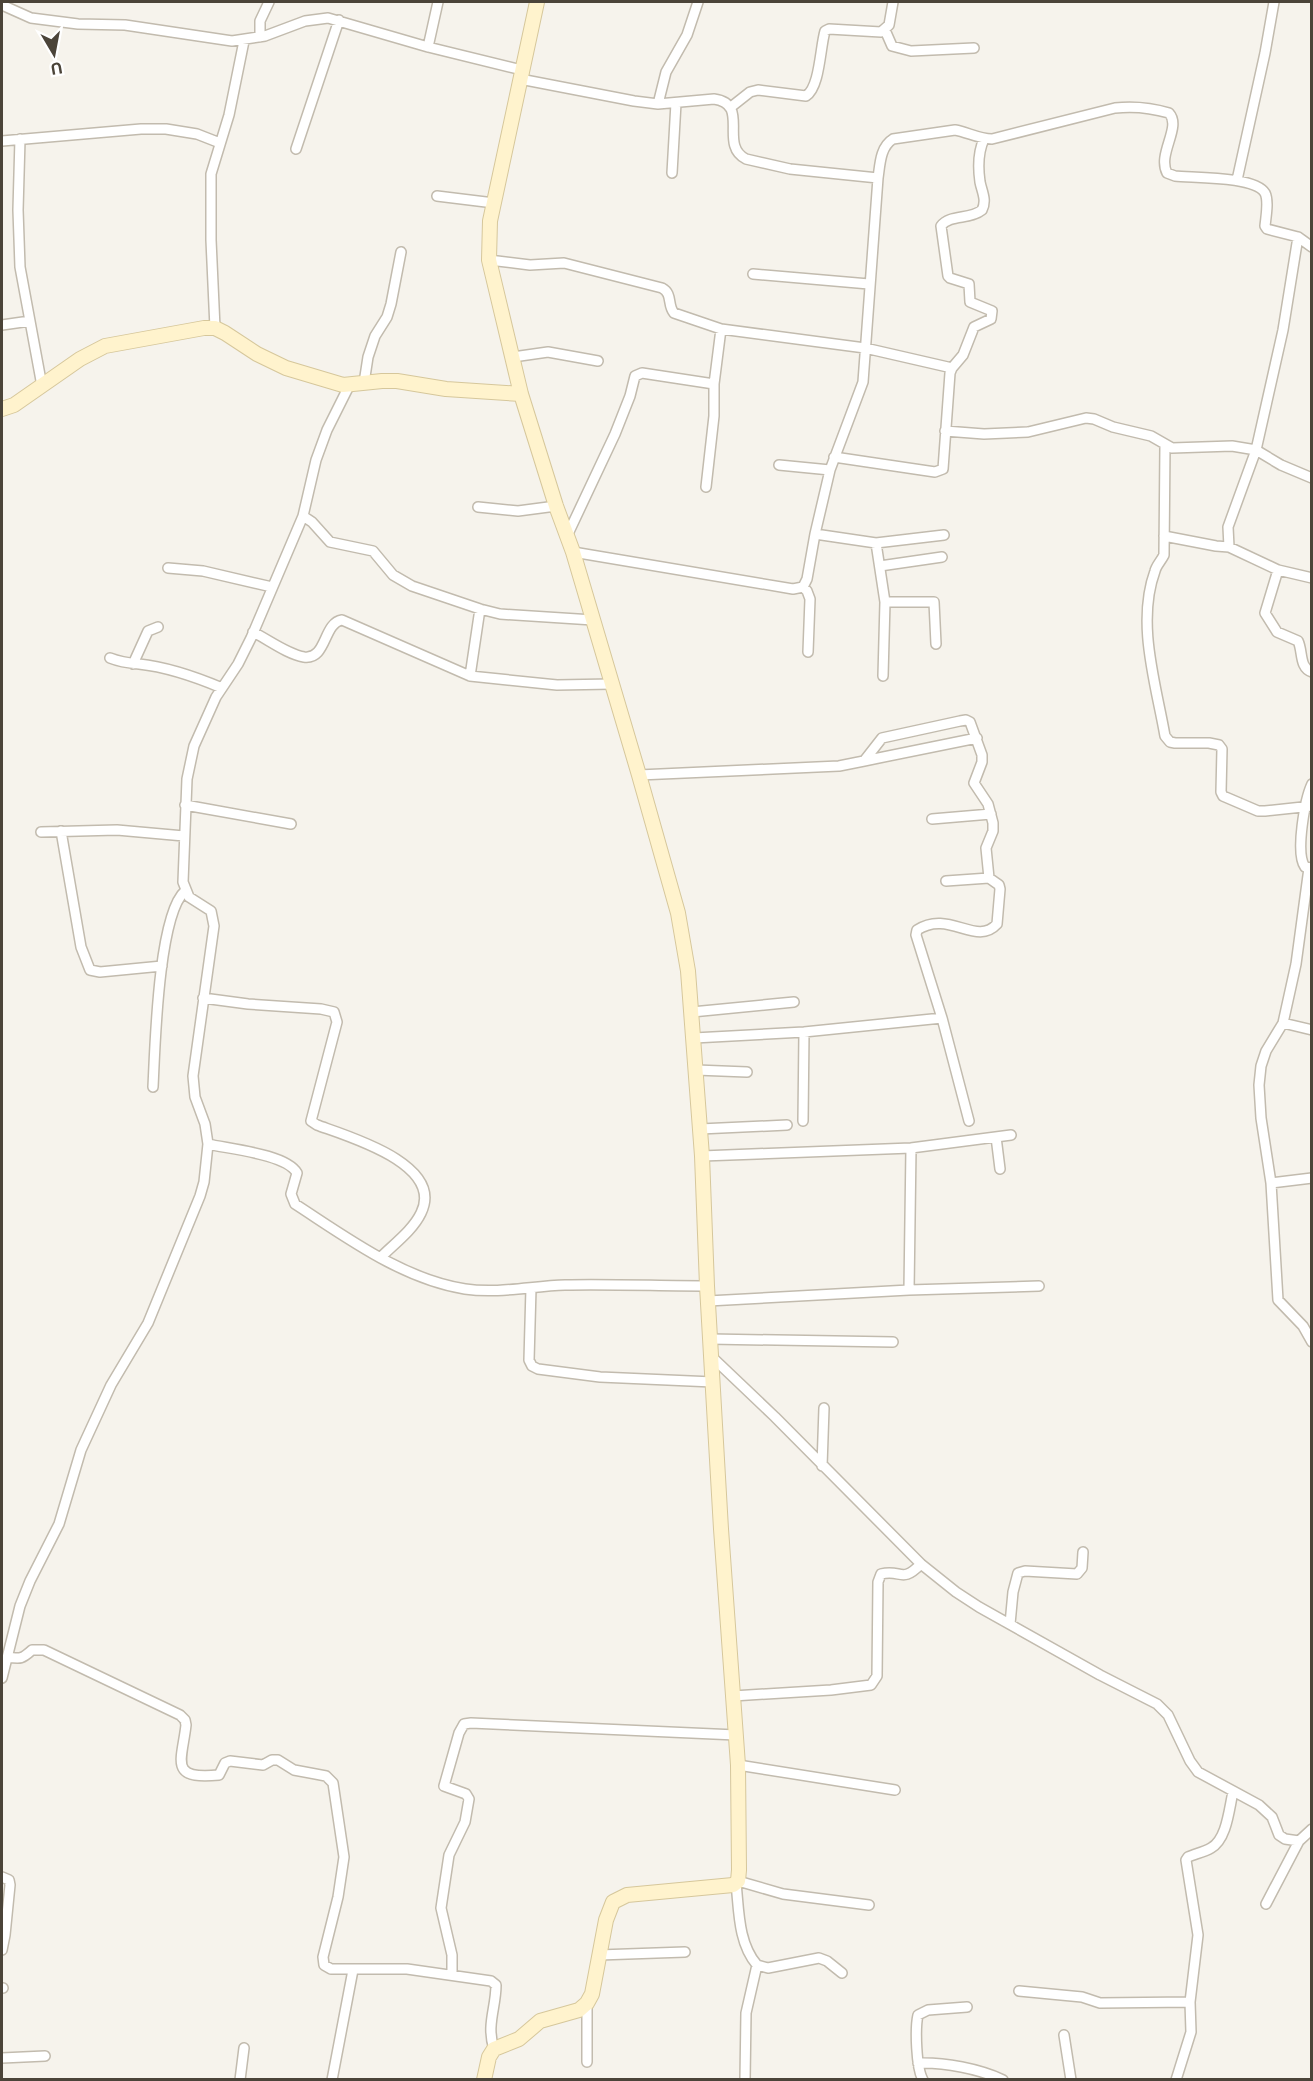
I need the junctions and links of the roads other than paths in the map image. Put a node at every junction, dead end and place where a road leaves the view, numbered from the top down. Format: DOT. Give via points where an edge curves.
graph roads {
  1 [pos="269,2"];
  2 [pos="438,2"];
  3 [pos="537,2"];
  4 [pos="698,2"];
  5 [pos="893,2"];
  6 [pos="1274,2"];
  7 [pos="2,5"];
  8 [pos="339,20"];
  9 [pos="885,30"];
  10 [pos="260,37"];
  11 [pos="244,40"];
  12 [pos="428,47"];
  13 [pos="974,48"];
  14 [pos="521,74"];
  15 [pos="668,103"];
  16 [pos="730,107"];
  17 [pos="20,139"];
  18 [pos="984,139"];
  19 [pos="2,141"];
  20 [pos="220,143"];
  21 [pos="296,149"];
  22 [pos="672,173"];
  23 [pos="878,178"];
  24 [pos="1237,180"];
  25 [pos="437,196"];
  26 [pos="494,203"];
  27 [pos="1298,237"];
  28 [pos="1311,247"];
  29 [pos="401,252"];
  30 [pos="489,260"];
  31 [pos="753,274"];
  32 [pos="870,284"];
  33 [pos="30,321"];
  34 [pos="2,325"];
  35 [pos="215,328"];
  36 [pos="721,329"];
  37 [pos="865,348"];
  38 [pos="513,357"];
  39 [pos="598,361"];
  40 [pos="952,368"];
  41 [pos="364,383"];
  42 [pos="714,384"];
  43 [pos="42,386"];
  44 [pos="349,386"];
  45 [pos="521,393"];
  46 [pos="2,409"];
  47 [pos="945,431"];
  48 [pos="1165,445"];
  49 [pos="1256,450"];
  50 [pos="834,457"];
  51 [pos="779,465"];
  52 [pos="830,470"];
  53 [pos="1311,478"];
  54 [pos="706,487"];
  55 [pos="556,506"];
  56 [pos="478,507"];
  57 [pos="303,516"];
  58 [pos="815,534"];
  59 [pos="944,535"];
  60 [pos="567,536"];
  61 [pos="1164,536"];
  62 [pos="876,543"];
  63 [pos="1229,547"];
  64 [pos="573,552"];
  65 [pos="942,557"];
  66 [pos="880,566"];
  67 [pos="168,568"];
  68 [pos="1278,570"];
  69 [pos="1311,578"];
  70 [pos="272,587"];
  71 [pos="803,587"];
  72 [pos="885,602"];
  73 [pos="480,609"];
  74 [pos="593,620"];
  75 [pos="158,627"];
  76 [pos="254,632"];
  77 [pos="936,644"];
  78 [pos="808,652"];
  79 [pos="110,658"];
  80 [pos="133,664"];
  81 [pos="1311,672"];
  82 [pos="470,676"];
  83 [pos="883,676"];
  84 [pos="612,684"];
  85 [pos="222,688"];
  86 [pos="977,738"];
  87 [pos="864,761"];
  88 [pos="639,775"];
  89 [pos="1311,784"];
  90 [pos="185,805"];
  91 [pos="1308,806"];
  92 [pos="991,814"];
  93 [pos="932,819"];
  94 [pos="291,824"];
  95 [pos="61,831"];
  96 [pos="41,832"];
  97 [pos="184,836"];
  98 [pos="1310,868"];
  99 [pos="989,878"];
  100 [pos="946,881"];
  101 [pos="185,891"];
  102 [pos="162,966"];
  103 [pos="203,998"];
  104 [pos="794,1002"];
  105 [pos="692,1012"];
  106 [pos="942,1018"];
  107 [pos="1282,1023"];
  108 [pos="1311,1030"];
  109 [pos="804,1032"];
  110 [pos="694,1038"];
  111 [pos="696,1070"];
  112 [pos="747,1072"];
  113 [pos="153,1087"];
  114 [pos="803,1121"];
  115 [pos="969,1121"];
  116 [pos="787,1125"];
  117 [pos="700,1129"];
  118 [pos="1011,1135"];
  119 [pos="996,1137"];
  120 [pos="208,1144"];
  121 [pos="911,1148"];
  122 [pos="702,1156"];
  123 [pos="1000,1169"];
  124 [pos="1311,1179"];
  125 [pos="1271,1183"];
  126 [pos="381,1257"];
  127 [pos="699,1286"];
  128 [pos="1039,1286"];
  129 [pos="531,1288"];
  130 [pos="909,1290"];
  131 [pos="708,1301"];
  132 [pos="710,1339"];
  133 [pos="893,1342"];
  134 [pos="1311,1342"];
  135 [pos="712,1357"];
  136 [pos="713,1382"];
  137 [pos="824,1408"];
  138 [pos="822,1466"];
  139 [pos="1083,1552"];
  140 [pos="921,1564"];
  141 [pos="1010,1624"];
  142 [pos="7,1657"];
  143 [pos="2,1678"];
  144 [pos="733,1696"];
  145 [pos="736,1735"];
  146 [pos="738,1765"];
  147 [pos="895,1790"];
  148 [pos="1233,1792"];
  149 [pos="1311,1829"];
  150 [pos="1299,1841"];
  151 [pos="2,1877"];
  152 [pos="732,1884"];
  153 [pos="1266,1904"];
  154 [pos="869,1905"];
  155 [pos="2,1950"];
  156 [pos="685,1952"];
  157 [pos="599,1955"];
  158 [pos="757,1967"];
  159 [pos="353,1970"];
  160 [pos="842,1973"];
  161 [pos="453,1974"];
  162 [pos="1019,1991"];
  163 [pos="1190,2002"];
  164 [pos="587,2003"];
  165 [pos="967,2007"];
  166 [pos="1064,2035"];
  167 [pos="244,2048"];
  168 [pos="494,2049"];
  169 [pos="45,2056"];
  170 [pos="2,2058"];
  171 [pos="587,2062"];
  172 [pos="918,2063"];
  173 [pos="240,2079"];
  174 [pos="332,2079"];
  175 [pos="484,2079"];
  176 [pos="745,2079"];
  177 [pos="923,2079"];
  178 [pos="1003,2079"];
  179 [pos="1071,2079"];
  180 [pos="1176,2079"];
  1 -- 10 [label="street" via="260,21"];
  2 -- 12 [label="street"];
  3 -- 14 [label="street"];
  4 -- 15 [label="street" via="687,35 666,72"];
  5 -- 9 [label="street" via="891,21"];
  6 -- 24 [label="street"];
  7 -- 11 [label="street" via="31,18"];
  8 -- 10 [label="street" via="316,19"];
  8 -- 12 [label="street"];
  8 -- 21 [label="street"];
  9 -- 13 [label="street" via="892,46 911,51"];
  9 -- 16 [label="street" via="877,33 829,29 821,44 811,93 806,96 758,90"];
  10 -- 11 [label="street"];
  11 -- 20 [label="street"];
  12 -- 14 [label="street"];
  14 -- 15 [label="street" via="634,101"];
  14 -- 26 [label="street"];
  15 -- 16 [label="street" via="714,99"];
  15 -- 22 [label="street"];
  16 -- 23 [label="street" via="735,148 746,159 790,169"];
  17 -- 19 [label="street"];
  17 -- 20 [label="street" via="166,129"];
  17 -- 33 [label="street" via="18,234"];
  18 -- 23 [label="street" via="955,130 897,138 886,143"];
  18 -- 24 [label="street" via="1130,106 1169,113 1173,122 1163,162 1167,173"];
  18 -- 40 [label="street" via="979,171 982,210 945,220 941,229 948,276 969,284 970,302 987,308 993,315 974,327 963,356"];
  20 -- 35 [label="street" via="210,192"];
  23 -- 32 [label="street"];
  24 -- 27 [label="street" via="1264,192 1268,229"];
  25 -- 26 [label="street"];
  26 -- 30 [label="street"];
  27 -- 28 [label="street"];
  27 -- 49 [label="street" via="1283,330"];
  29 -- 41 [label="street" via="391,304 375,336"];
  30 -- 36 [label="street" via="537,265 560,262 662,288 670,296 674,313"];
  30 -- 38 [label="street"];
  31 -- 32 [label="street"];
  32 -- 37 [label="street"];
  33 -- 34 [label="street"];
  33 -- 43 [label="street"];
  35 -- 43 [label="street" via="105,346 80,358"];
  35 -- 44 [label="street" via="270,361"];
  36 -- 37 [label="street"];
  36 -- 42 [label="street"];
  37 -- 40 [label="street"];
  37 -- 50 [label="street" via="860,390"];
  38 -- 39 [label="street" via="548,352"];
  38 -- 45 [label="street"];
  40 -- 47 [label="street"];
  41 -- 44 [label="street"];
  41 -- 45 [label="street" via="397,381 457,390"];
  42 -- 54 [label="street"];
  42 -- 60 [label="street" via="634,376 615,434"];
  43 -- 46 [label="street"];
  44 -- 57 [label="street" via="316,460"];
  45 -- 55 [label="street"];
  47 -- 48 [label="street" via="1028,432 1086,418 1151,436"];
  47 -- 50 [label="street" via="945,466 940,472"];
  48 -- 49 [label="street"];
  48 -- 61 [label="street"];
  49 -- 53 [label="street"];
  49 -- 63 [label="street" via="1227,527"];
  50 -- 52 [label="street"];
  51 -- 52 [label="street"];
  52 -- 58 [label="street"];
  55 -- 56 [label="street" via="518,511"];
  55 -- 60 [label="street"];
  57 -- 70 [label="street"];
  57 -- 73 [label="street" via="330,542 373,551 398,580"];
  58 -- 62 [label="street"];
  58 -- 71 [label="street"];
  59 -- 62 [label="street"];
  60 -- 64 [label="street"];
  61 -- 63 [label="street"];
  61 -- 91 [label="street" via="1164,555 1155,569 1149,592 1148,629 1165,736 1175,743 1219,745 1224,796 1258,811"];
  62 -- 66 [label="street"];
  63 -- 68 [label="street"];
  64 -- 71 [label="street" via="793,590"];
  64 -- 74 [label="street"];
  65 -- 66 [label="street"];
  66 -- 72 [label="street"];
  67 -- 70 [label="street"];
  68 -- 69 [label="street"];
  68 -- 81 [label="street" via="1265,613 1276,632 1298,641 1303,667"];
  70 -- 76 [label="street"];
  71 -- 78 [label="street" via="810,599"];
  72 -- 77 [label="street" via="934,602"];
  72 -- 83 [label="street"];
  73 -- 74 [label="street" via="523,617"];
  73 -- 82 [label="street"];
  74 -- 84 [label="street"];
  75 -- 80 [label="street" via="148,631"];
  76 -- 82 [label="street" via="306,657 320,650 333,626 342,620"];
  76 -- 85 [label="street"];
  79 -- 80 [label="street"];
  80 -- 85 [label="street" via="181,673"];
  82 -- 84 [label="street" via="556,685"];
  84 -- 88 [label="street"];
  85 -- 90 [label="street" via="194,746"];
  86 -- 87 [label="street"];
  86 -- 87 [label="street" via="966,720 950,723 882,738"];
  86 -- 92 [label="street" via="982,762 974,783"];
  87 -- 88 [label="street" via="839,766"];
  88 -- 105 [label="street" via="678,913"];
  89 -- 91 [label="street"];
  90 -- 94 [label="street"];
  90 -- 97 [label="street"];
  91 -- 98 [label="street" via="1301,853 1302,862"];
  92 -- 93 [label="street"];
  92 -- 99 [label="street" via="993,831 986,848"];
  95 -- 96 [label="street"];
  95 -- 97 [label="street" via="117,830"];
  95 -- 102 [label="street" via="81,947 90,970"];
  97 -- 101 [label="street"];
  98 -- 107 [label="street" via="1296,964"];
  99 -- 100 [label="street"];
  99 -- 106 [label="street" via="1000,889 997,924 992,930 981,933 941,923 917,930 916,940"];
  101 -- 102 [label="street" via="176,902"];
  101 -- 103 [label="street" via="208,908 213,918"];
  102 -- 113 [label="street"];
  103 -- 120 [label="street" via="193,1086"];
  103 -- 126 [label="street" via="334,1012 337,1022 311,1121 397,1158 424,1192 422,1213"];
  104 -- 105 [label="street"];
  105 -- 110 [label="street"];
  106 -- 109 [label="street"];
  106 -- 115 [label="street"];
  107 -- 108 [label="street"];
  107 -- 125 [label="street" via="1266,1051 1259,1085"];
  109 -- 110 [label="street"];
  109 -- 114 [label="street"];
  110 -- 111 [label="street"];
  111 -- 112 [label="street"];
  111 -- 117 [label="street"];
  116 -- 117 [label="street"];
  117 -- 122 [label="street"];
  118 -- 119 [label="street"];
  119 -- 121 [label="street"];
  119 -- 123 [label="street"];
  120 -- 126 [label="street" via="289,1164 297,1173 291,1194 294,1203"];
  120 -- 142 [label="street" via="200,1196 148,1323 111,1384 81,1450 59,1524 20,1606"];
  121 -- 122 [label="street"];
  121 -- 130 [label="street"];
  122 -- 127 [label="street"];
  124 -- 125 [label="street"];
  125 -- 134 [label="street" via="1278,1300 1303,1326"];
  126 -- 129 [label="street" via="431,1280 464,1288"];
  127 -- 129 [label="street"];
  127 -- 131 [label="street"];
  128 -- 130 [label="street"];
  129 -- 136 [label="street" via="528,1360 532,1366 600,1377"];
  130 -- 131 [label="street"];
  131 -- 132 [label="street"];
  132 -- 133 [label="street"];
  132 -- 135 [label="street"];
  135 -- 136 [label="street"];
  135 -- 138 [label="street"];
  136 -- 144 [label="street"];
  137 -- 138 [label="street"];
  138 -- 140 [label="street"];
  139 -- 141 [label="street" via="1082,1568 1077,1574 1018,1573"];
  140 -- 141 [label="street" via="956,1592"];
  140 -- 144 [label="street" via="908,1575 881,1574 877,1676 871,1685"];
  141 -- 148 [label="street" via="1157,1704 1168,1715 1198,1772"];
  142 -- 143 [label="street"];
  142 -- 159 [label="street" via="20,1659 32,1650 44,1650 180,1715 186,1725 180,1762 190,1774 219,1775 230,1761 263,1765 278,1760 294,1770 331,1779 344,1857 323,1957 324,1965 331,1969"];
  144 -- 145 [label="street"];
  145 -- 146 [label="street"];
  145 -- 161 [label="street" via="464,1724 444,1786 466,1794 469,1799 463,1830 449,1856 441,1908"];
  146 -- 147 [label="street"];
  146 -- 152 [label="street"];
  148 -- 150 [label="street" via="1268,1812 1282,1837"];
  148 -- 163 [label="street" via="1217,1842 1186,1860 1198,1935"];
  149 -- 150 [label="street"];
  150 -- 153 [label="street"];
  151 -- 155 [label="street" via="10,1885"];
  152 -- 154 [label="street"];
  152 -- 157 [label="street" via="620,1897 609,1909"];
  152 -- 158 [label="street" via="742,1934"];
  156 -- 157 [label="street"];
  157 -- 164 [label="street"];
  158 -- 160 [label="street" via="819,1958"];
  158 -- 176 [label="street" via="745,2026"];
  159 -- 161 [label="street" via="407,1969"];
  159 -- 174 [label="street"];
  161 -- 168 [label="street" via="496,1985 490,2026"];
  162 -- 163 [label="street" via="1100,2003"];
  163 -- 180 [label="street" via="1189,2039"];
  164 -- 168 [label="street" via="579,2010 540,2021 519,2039"];
  164 -- 171 [label="street"];
  165 -- 172 [label="street" via="921,2013 917,2019"];
  166 -- 179 [label="street"];
  167 -- 173 [label="street"];
  168 -- 175 [label="street"];
  169 -- 170 [label="street"];
  172 -- 177 [label="street"];
  172 -- 178 [label="street" via="944,2063"];
}
